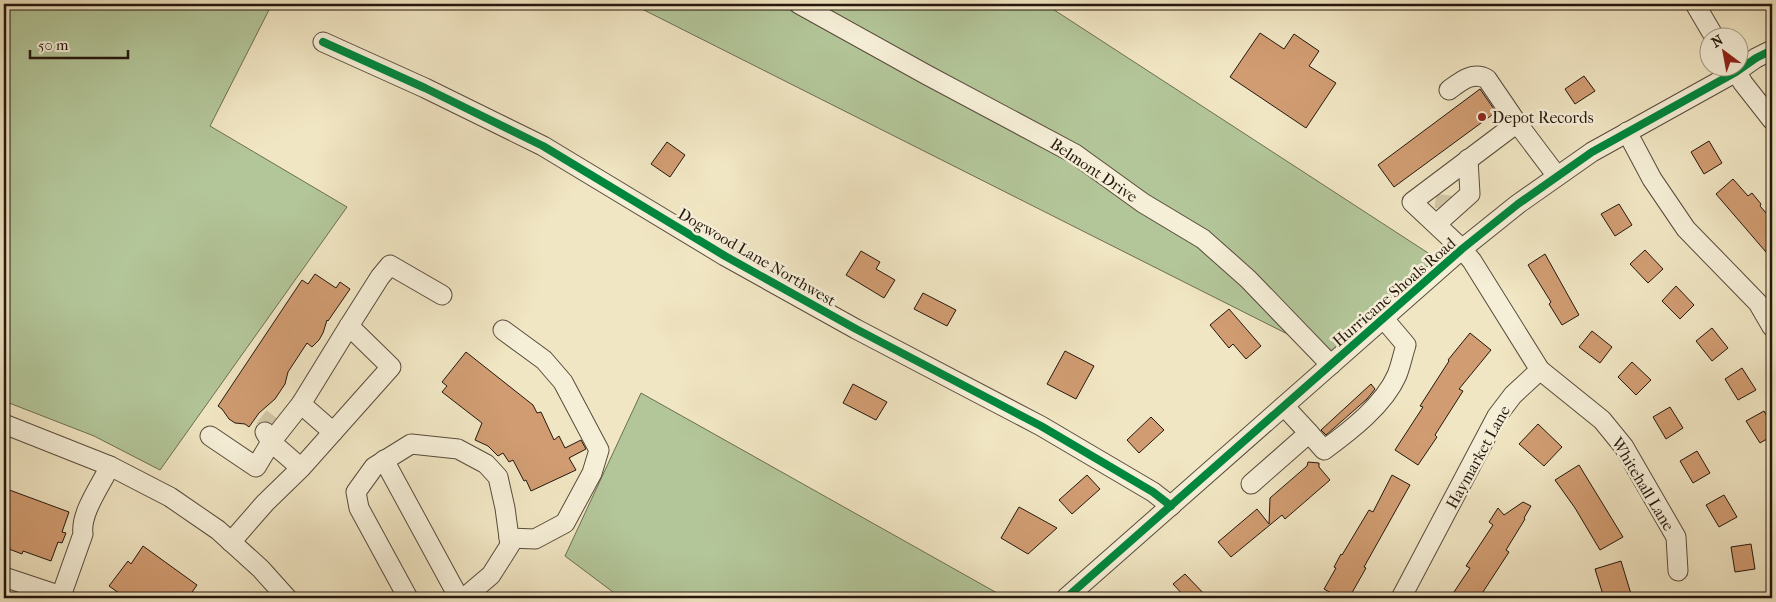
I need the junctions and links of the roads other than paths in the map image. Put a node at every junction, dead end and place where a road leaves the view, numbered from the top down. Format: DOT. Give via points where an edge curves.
graph roads {
  1 [pos="799,4"];
  2 [pos="1694,4"];
  3 [pos="1709,28"];
  4 [pos="323,42"];
  5 [pos="1772,50"];
  6 [pos="1748,63"];
  7 [pos="1721,78"];
  8 [pos="1741,78"];
  9 [pos="1448,90"];
  10 [pos="1772,120"];
  11 [pos="1516,123"];
  12 [pos="1627,132"];
  13 [pos="1468,159"];
  14 [pos="1448,174"];
  15 [pos="1557,176"];
  16 [pos="1443,213"];
  17 [pos="1462,249"];
  18 [pos="442,295"];
  19 [pos="1384,319"];
  20 [pos="349,326"];
  21 [pos="1772,326"];
  22 [pos="503,330"];
  23 [pos="1331,365"];
  24 [pos="1540,370"];
  25 [pos="1284,406"];
  26 [pos="297,408"];
  27 [pos="4,424"];
  28 [pos="270,429"];
  29 [pos="333,432"];
  30 [pos="1309,433"];
  31 [pos="210,436"];
  32 [pos="384,460"];
  33 [pos="114,468"];
  34 [pos="301,468"];
  35 [pos="1251,484"];
  36 [pos="1172,506"];
  37 [pos="508,538"];
  38 [pos="231,542"];
  39 [pos="1678,571"];
  40 [pos="4,577"];
  41 [pos="63,597"];
  42 [pos="287,598"];
  43 [pos="408,598"];
  44 [pos="459,598"];
  45 [pos="464,598"];
  46 [pos="1066,598"];
  47 [pos="1400,598"];
  1 -- 23 [label="street, Belmont Drive" via="1075,154 1143,203 1203,239"];
  2 -- 3 [label="street"];
  4 -- 36 [label="street, Dogwood Lane Northwest" via="544,146 725,256 1041,426"];
  5 -- 6 [label="street, Hurricane Shoals Road"];
  7 -- 12 [label="street, Hurricane Shoals Road"];
  8 -- 10 [label="street"];
  9 -- 11 [label="street" via="1466,78 1481,75"];
  11 -- 13 [label="street"];
  11 -- 15 [label="street"];
  12 -- 15 [label="street, Hurricane Shoals Road"];
  12 -- 21 [label="street" via="1652,179 1686,229 1758,303"];
  13 -- 14 [label="street"];
  13 -- 16 [label="street" via="1470,194"];
  14 -- 16 [label="street"];
  14 -- 16 [label="street" via="1412,202"];
  15 -- 17 [label="street, Hurricane Shoals Road"];
  16 -- 17 [label="street"];
  17 -- 19 [label="street, Hurricane Shoals Road"];
  17 -- 24 [label="street"];
  18 -- 20 [label="street" via="390,265"];
  19 -- 23 [label="street, Hurricane Shoals Road"];
  19 -- 30 [label="street" via="1406,344 1397,375 1383,399 1324,450"];
  20 -- 26 [label="street"];
  20 -- 29 [label="street" via="392,367"];
  22 -- 37 [label="street" via="544,360 563,382 600,450 592,473 565,523 535,539"];
  23 -- 25 [label="street, Hurricane Shoals Road"];
  24 -- 39 [label="street, Whitehall Lane" via="1602,420 1624,447 1676,537"];
  24 -- 47 [label="street, Haymarket Lane" via="1513,395 1498,416"];
  25 -- 30 [label="street"];
  25 -- 36 [label="street, Hurricane Shoals Road"];
  26 -- 28 [label="street"];
  26 -- 28 [label="street" via="278,414"];
  26 -- 29 [label="street"];
  27 -- 33 [label="street"];
  28 -- 31 [label="street" via="256,468"];
  28 -- 34 [label="street"];
  29 -- 34 [label="street"];
  30 -- 35 [label="street"];
  32 -- 37 [label="street" via="411,444 458,449 486,464 498,477"];
  32 -- 43 [label="street" via="374,467 356,492 358,508"];
  32 -- 44 [label="street"];
  33 -- 38 [label="street" via="170,497"];
  33 -- 41 [label="street" via="90,530 83,534"];
  34 -- 38 [label="street" via="264,503"];
  36 -- 46 [label="street, Hurricane Shoals Road"];
  37 -- 45 [label="street" via="510,546 491,575"];
  38 -- 42 [label="street"];
  40 -- 41 [label="street"];
}
